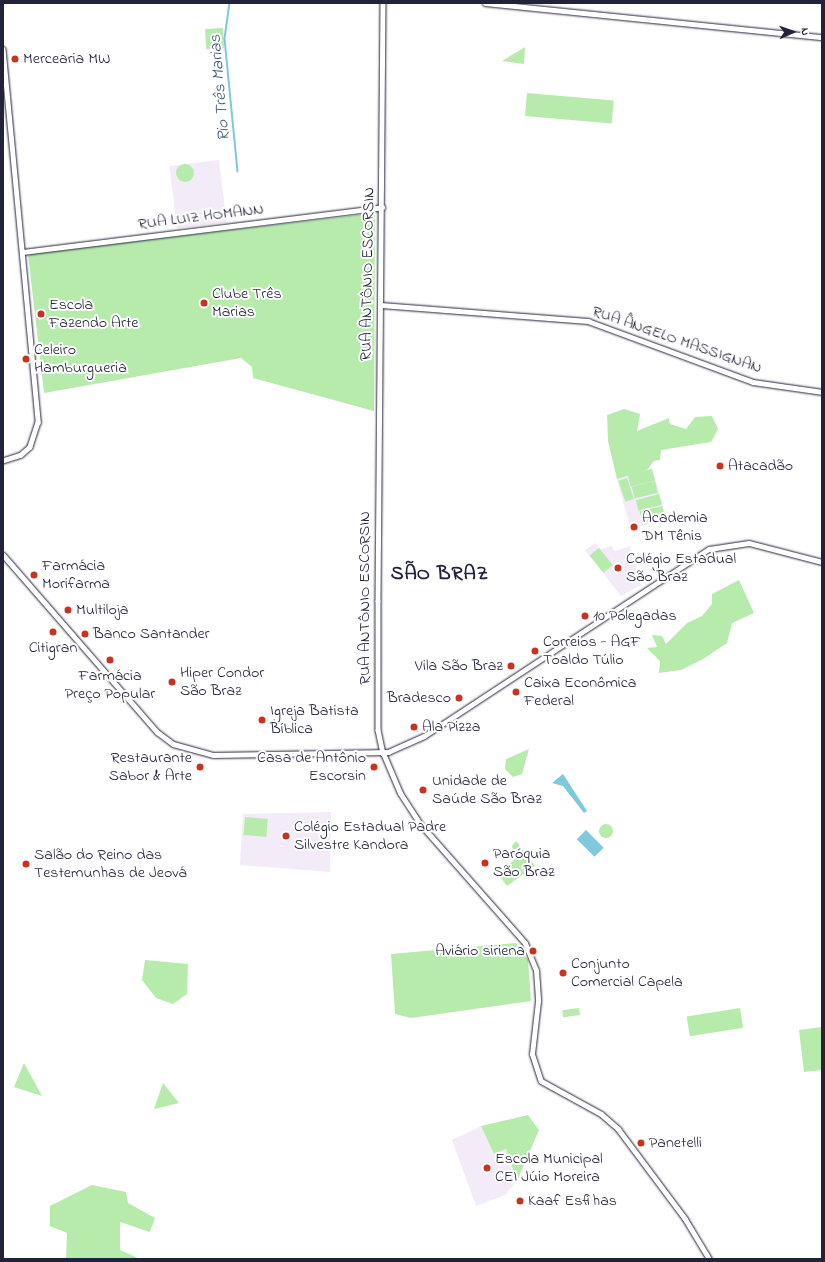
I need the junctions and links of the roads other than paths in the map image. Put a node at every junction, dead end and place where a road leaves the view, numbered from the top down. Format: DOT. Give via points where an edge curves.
graph roads {
  1 [pos="383,3"];
  2 [pos="485,3"];
  3 [pos="822,37"];
  4 [pos="3,49"];
  5 [pos="382,207"];
  6 [pos="23,252"];
  7 [pos="380,305"];
  8 [pos="822,392"];
  9 [pos="3,461"];
  10 [pos="3,555"];
  11 [pos="822,562"];
  12 [pos="383,753"];
  13 [pos="709,1259"];
  1 -- 5 [label="street, RUA ANTÔNIO ESCORSIN"];
  2 -- 3 [label="street"];
  4 -- 6 [label="street"];
  5 -- 6 [label="street, RUA LUIZ HOMANN"];
  5 -- 7 [label="street, RUA ANTÔNIO ESCORSIN"];
  6 -- 9 [label="street" via="38,425 30,447 21,455"];
  7 -- 8 [label="street, RUA ÂNGELO MASSIGNAN" via="588,321 753,382"];
  7 -- 12 [label="street, RUA ANTÔNIO ESCORSIN" via="378,712"];
  10 -- 12 [label="main road" via="146,721 173,744 213,755"];
  11 -- 12 [label="main road" via="749,543 709,549 424,736"];
  12 -- 13 [label="main road, RUA ANTÔNIO ESCORSIN" via="400,793 421,825 526,943 536,970 538,1001 532,1054 541,1082 601,1114 618,1129 685,1219"];
}
